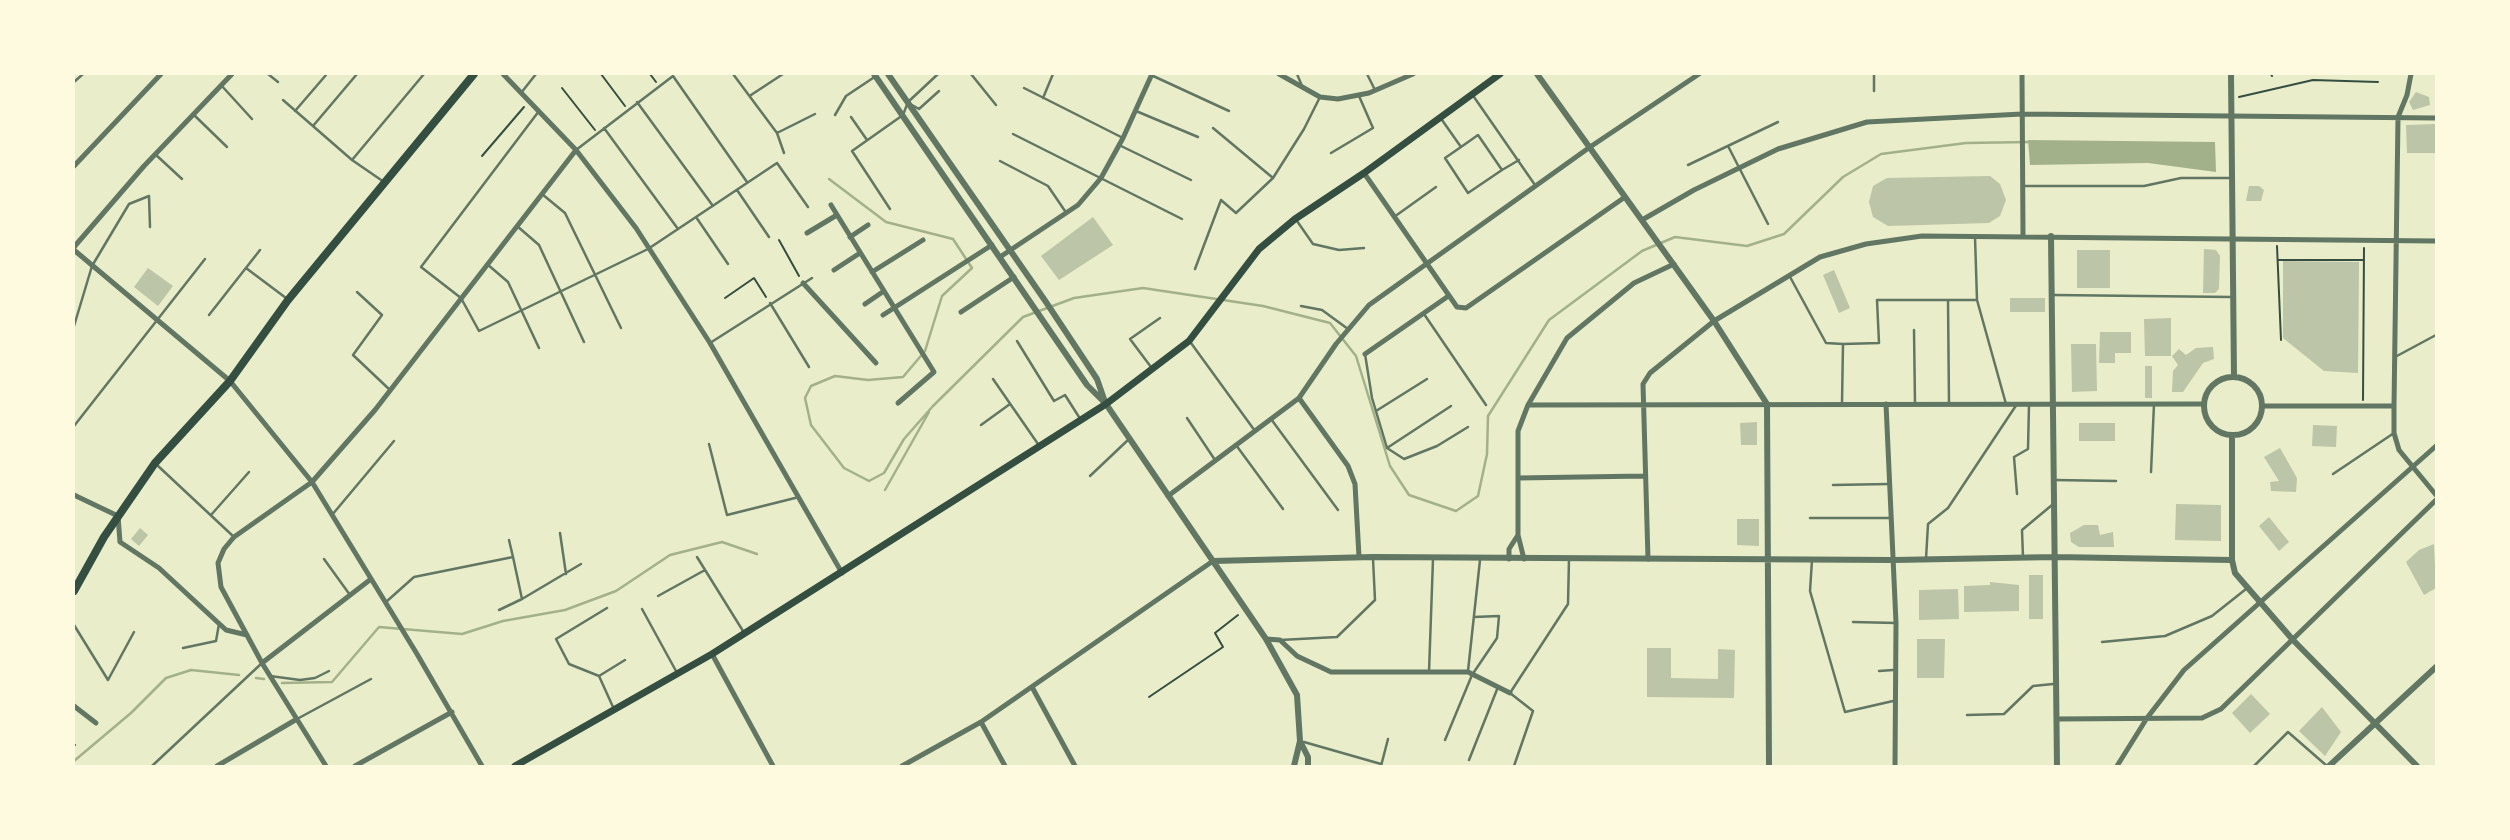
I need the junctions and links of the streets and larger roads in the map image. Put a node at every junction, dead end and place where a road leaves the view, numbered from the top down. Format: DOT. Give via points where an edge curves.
graph roads {
  1 [pos="162,74"];
  2 [pos="232,74"];
  3 [pos="474,74"];
  4 [pos="503,74"];
  5 [pos="888,74"];
  6 [pos="1151,74"];
  7 [pos="1279,74"];
  8 [pos="1413,74"];
  9 [pos="1500,74"];
  10 [pos="1537,74"];
  11 [pos="1699,74"];
  12 [pos="2022,74"];
  13 [pos="2231,74"];
  14 [pos="2411,74"];
  15 [pos="875,75"];
  16 [pos="2021,114"];
  17 [pos="2231,116"];
  18 [pos="2398,117"];
  19 [pos="2437,118"];
  20 [pos="1590,147"];
  21 [pos="576,150"];
  22 [pos="74,166"];
  23 [pos="1364,173"];
  24 [pos="1625,197"];
  25 [pos="831,205"];
  26 [pos="837,215"];
  27 [pos="1642,220"];
  28 [pos="868,225"];
  29 [pos="807,233"];
  30 [pos="2023,235"];
  31 [pos="2051,236"];
  32 [pos="850,237"];
  33 [pos="2233,237"];
  34 [pos="923,240"];
  35 [pos="2397,241"];
  36 [pos="2437,241"];
  37 [pos="992,245"];
  38 [pos="74,249"];
  39 [pos="1010,250"];
  40 [pos="860,253"];
  41 [pos="1000,257"];
  42 [pos="1425,263"];
  43 [pos="1674,264"];
  44 [pos="834,270"];
  45 [pos="872,272"];
  46 [pos="1014,277"];
  47 [pos="803,283"];
  48 [pos="884,291"];
  49 [pos="1447,297"];
  50 [pos="865,304"];
  51 [pos="895,307"];
  52 [pos="961,312"];
  53 [pos="883,315"];
  54 [pos="1714,321"];
  55 [pos="1365,354"];
  56 [pos="876,363"];
  57 [pos="2234,377"];
  58 [pos="230,381"];
  59 [pos="1299,398"];
  60 [pos="898,403"];
  61 [pos="1106,404"];
  62 [pos="1642,404"];
  63 [pos="1767,404"];
  64 [pos="1886,404"];
  65 [pos="2204,404"];
  66 [pos="1528,405"];
  67 [pos="2053,405"];
  68 [pos="2394,405"];
  69 [pos="2262,407"];
  70 [pos="2232,435"];
  71 [pos="2437,446"];
  72 [pos="2414,467"];
  73 [pos="1644,475"];
  74 [pos="1518,478"];
  75 [pos="312,482"];
  76 [pos="74,495"];
  77 [pos="1168,496"];
  78 [pos="2437,498"];
  79 [pos="118,516"];
  80 [pos="1518,535"];
  81 [pos="2055,556"];
  82 [pos="1359,557"];
  83 [pos="1769,557"];
  84 [pos="1509,559"];
  85 [pos="1524,559"];
  86 [pos="1648,559"];
  87 [pos="1894,560"];
  88 [pos="2232,560"];
  89 [pos="1213,561"];
  90 [pos="842,574"];
  91 [pos="371,579"];
  92 [pos="74,591"];
  93 [pos="2259,603"];
  94 [pos="247,635"];
  95 [pos="1266,639"];
  96 [pos="2293,640"];
  97 [pos="712,654"];
  98 [pos="262,663"];
  99 [pos="2437,667"];
  100 [pos="1032,687"];
  101 [pos="1510,693"];
  102 [pos="74,706"];
  103 [pos="452,712"];
  104 [pos="2147,718"];
  105 [pos="297,719"];
  106 [pos="2057,719"];
  107 [pos="981,722"];
  108 [pos="96,723"];
  109 [pos="2374,723"];
  110 [pos="1300,741"];
  111 [pos="217,766"];
  112 [pos="326,766"];
  113 [pos="355,766"];
  114 [pos="482,766"];
  115 [pos="515,766"];
  116 [pos="773,766"];
  117 [pos="902,766"];
  118 [pos="1005,766"];
  119 [pos="1075,766"];
  120 [pos="1294,766"];
  121 [pos="1308,766"];
  122 [pos="1769,766"];
  123 [pos="1895,766"];
  124 [pos="2057,766"];
  125 [pos="2117,766"];
  126 [pos="2328,766"];
  127 [pos="2417,766"];
  1 -- 22 [label="street"];
  2 -- 38 [label="street" via="155,154"];
  3 -- 58 [label="main road" via="288,300"];
  4 -- 21 [label="street"];
  5 -- 39 [label="street"];
  6 -- 39 [label="street" via="1101,178 1066,214"];
  7 -- 8 [label="street" via="1320,97 1359,96"];
  9 -- 23 [label="main road"];
  10 -- 20 [label="street"];
  11 -- 20 [label="street"];
  12 -- 16 [label="street"];
  13 -- 17 [label="street"];
  14 -- 18 [label="street"];
  15 -- 37 [label="street"];
  16 -- 17 [label="street"];
  16 -- 27 [label="street" via="1867,121 1778,149"];
  16 -- 30 [label="street"];
  17 -- 18 [label="street"];
  17 -- 33 [label="street"];
  18 -- 19 [label="street"];
  18 -- 35 [label="street"];
  20 -- 24 [label="street"];
  20 -- 42 [label="street"];
  21 -- 75 [label="street" via="390,390"];
  21 -- 90 [label="street" via="710,343"];
  23 -- 42 [label="street"];
  23 -- 61 [label="main road" via="1259,249 1189,341"];
  24 -- 27 [label="street"];
  24 -- 49 [label="street" via="1466,308 1457,307"];
  25 -- 26 [label="street"];
  26 -- 29 [label="street"];
  26 -- 32 [label="street"];
  27 -- 43 [label="street"];
  28 -- 32 [label="street"];
  30 -- 31 [label="street"];
  30 -- 54 [label="street" via="1922,236 1866,244 1820,257"];
  31 -- 33 [label="street"];
  31 -- 67 [label="street"];
  32 -- 40 [label="street"];
  33 -- 35 [label="street"];
  33 -- 57 [label="street"];
  34 -- 45 [label="street"];
  35 -- 36 [label="street"];
  35 -- 68 [label="street"];
  37 -- 41 [label="street"];
  37 -- 51 [label="street"];
  38 -- 58 [label="street"];
  39 -- 41 [label="street"];
  39 -- 61 [label="street" via="1097,379"];
  40 -- 44 [label="street"];
  40 -- 45 [label="street"];
  41 -- 46 [label="street"];
  42 -- 49 [label="street"];
  42 -- 59 [label="street" via="1369,304"];
  43 -- 54 [label="street"];
  43 -- 66 [label="street" via="1634,283 1567,338"];
  45 -- 48 [label="street"];
  46 -- 52 [label="street"];
  46 -- 61 [label="street" via="1087,385"];
  47 -- 56 [label="street"];
  48 -- 50 [label="street"];
  48 -- 51 [label="street"];
  49 -- 55 [label="street"];
  51 -- 53 [label="street"];
  51 -- 60 [label="street" via="934,372"];
  54 -- 62 [label="street" via="1650,373 1643,384"];
  54 -- 63 [label="street"];
  57 -- 65 [label="street" via="2210,387"];
  57 -- 69 [label="street" via="2250,383 2261,397"];
  58 -- 75 [label="street"];
  58 -- 79 [label="main road" via="155,463"];
  59 -- 77 [label="street"];
  59 -- 82 [label="street" via="1348,466 1355,484"];
  61 -- 77 [label="street"];
  61 -- 90 [label="main road"];
  62 -- 63 [label="street"];
  62 -- 66 [label="street"];
  62 -- 73 [label="street"];
  63 -- 64 [label="street"];
  63 -- 83 [label="street"];
  64 -- 67 [label="street"];
  64 -- 87 [label="street"];
  65 -- 67 [label="street"];
  65 -- 70 [label="street" via="2204,414 2215,429"];
  66 -- 74 [label="street" via="1518,431"];
  67 -- 81 [label="street"];
  68 -- 69 [label="street"];
  68 -- 72 [label="street" via="2399,450"];
  69 -- 70 [label="street" via="2250,430"];
  70 -- 88 [label="street"];
  71 -- 72 [label="street"];
  72 -- 78 [label="street"];
  72 -- 93 [label="street"];
  73 -- 74 [label="street"];
  73 -- 86 [label="street"];
  74 -- 80 [label="street"];
  75 -- 91 [label="street"];
  75 -- 94 [label="street" via="224,549 218,575"];
  76 -- 79 [label="street"];
  77 -- 89 [label="street"];
  78 -- 96 [label="street"];
  79 -- 92 [label="main road"];
  79 -- 94 [label="street" via="120,542 159,568 226,630"];
  80 -- 84 [label="street" via="1509,549"];
  80 -- 85 [label="street"];
  81 -- 87 [label="street"];
  81 -- 88 [label="street"];
  81 -- 106 [label="street"];
  82 -- 84 [label="street"];
  82 -- 89 [label="street"];
  83 -- 86 [label="street"];
  83 -- 87 [label="street"];
  83 -- 122 [label="street"];
  84 -- 85 [label="street"];
  85 -- 86 [label="street"];
  87 -- 123 [label="street"];
  88 -- 93 [label="street" via="2235,573"];
  89 -- 95 [label="street"];
  89 -- 100 [label="street"];
  90 -- 97 [label="main road"];
  91 -- 98 [label="street"];
  91 -- 103 [label="street"];
  93 -- 96 [label="street"];
  93 -- 104 [label="street" via="2185,670"];
  94 -- 98 [label="street"];
  95 -- 101 [label="street" via="1280,640 1297,656 1331,672 1470,673"];
  95 -- 110 [label="street" via="1297,695"];
  96 -- 104 [label="street" via="2221,709 2202,718"];
  96 -- 109 [label="street"];
  97 -- 115 [label="main road"];
  97 -- 116 [label="street"];
  98 -- 105 [label="street"];
  99 -- 109 [label="street"];
  100 -- 107 [label="street"];
  100 -- 119 [label="street"];
  102 -- 108 [label="street"];
  103 -- 113 [label="street"];
  103 -- 114 [label="street"];
  104 -- 106 [label="street"];
  104 -- 125 [label="street"];
  105 -- 111 [label="street"];
  105 -- 112 [label="street"];
  106 -- 124 [label="street"];
  107 -- 117 [label="street"];
  107 -- 118 [label="street"];
  109 -- 126 [label="street"];
  109 -- 127 [label="street"];
  110 -- 120 [label="street"];
  110 -- 121 [label="street"];
}
